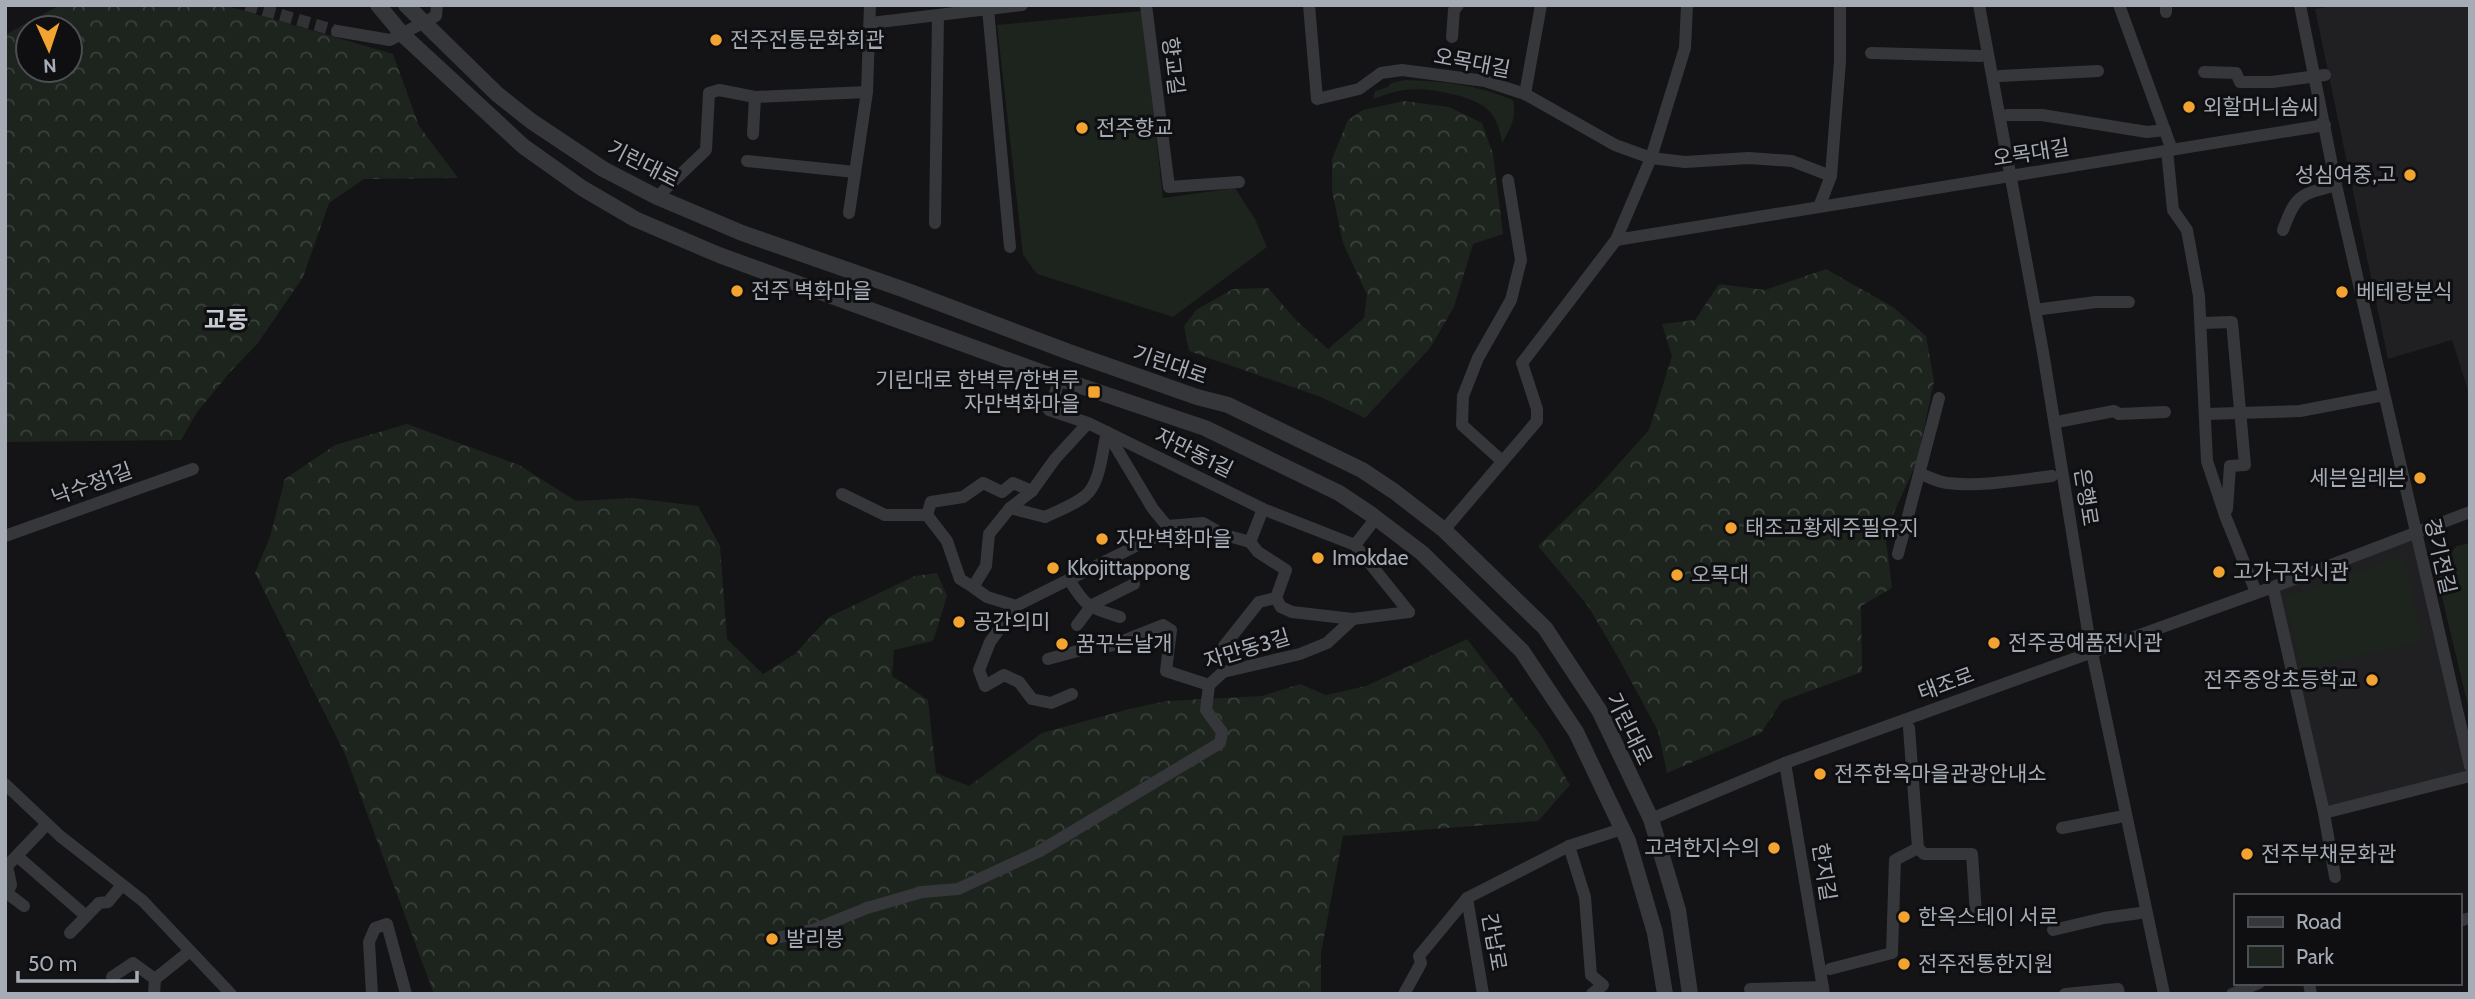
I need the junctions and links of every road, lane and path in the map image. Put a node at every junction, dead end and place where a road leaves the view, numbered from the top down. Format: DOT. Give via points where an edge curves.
graph roads {
  1 [pos="379,5"];
  2 [pos="406,5"];
  3 [pos="437,5"];
  4 [pos="870,5"];
  5 [pos="1022,5"];
  6 [pos="1146,5"];
  7 [pos="1309,5"];
  8 [pos="1458,5"];
  9 [pos="1541,5"];
  10 [pos="1687,5"];
  11 [pos="1840,5"];
  12 [pos="1979,5"];
  13 [pos="2119,5"];
  14 [pos="2300,5"];
  15 [pos="988,9"];
  16 [pos="938,15"];
  17 [pos="423,21"];
  18 [pos="871,23"];
  19 [pos="337,31"];
  20 [pos="403,34"];
  21 [pos="1452,37"];
  22 [pos="1871,54"];
  23 [pos="1981,56"];
  24 [pos="2098,71"];
  25 [pos="2204,72"];
  26 [pos="2320,75"];
  27 [pos="2000,76"];
  28 [pos="867,92"];
  29 [pos="1525,94"];
  30 [pos="755,97"];
  31 [pos="2007,115"];
  32 [pos="2325,125"];
  33 [pos="2165,130"];
  34 [pos="753,134"];
  35 [pos="2169,150"];
  36 [pos="1651,158"];
  37 [pos="747,161"];
  38 [pos="855,172"];
  39 [pos="1831,176"];
  40 [pos="2010,176"];
  41 [pos="1508,180"];
  42 [pos="1239,182"];
  43 [pos="2336,185"];
  44 [pos="657,197"];
  45 [pos="1819,207"];
  46 [pos="849,213"];
  47 [pos="935,223"];
  48 [pos="2283,230"];
  49 [pos="1616,240"];
  50 [pos="1010,247"];
  51 [pos="2129,302"];
  52 [pos="2042,309"];
  53 [pos="2201,323"];
  54 [pos="1060,379"];
  55 [pos="2384,395"];
  56 [pos="1940,398"];
  57 [pos="2165,412"];
  58 [pos="2241,413"];
  59 [pos="2206,414"];
  60 [pos="2062,421"];
  61 [pos="1088,423"];
  62 [pos="1107,432"];
  63 [pos="1502,461"];
  64 [pos="193,469"];
  65 [pos="1921,474"];
  66 [pos="2052,475"];
  67 [pos="1032,491"];
  68 [pos="842,494"];
  69 [pos="1010,508"];
  70 [pos="1264,509"];
  71 [pos="2470,512"];
  72 [pos="927,515"];
  73 [pos="1376,518"];
  74 [pos="2226,518"];
  75 [pos="1182,526"];
  76 [pos="1444,530"];
  77 [pos="2415,533"];
  78 [pos="5,536"];
  79 [pos="1251,542"];
  80 [pos="1355,545"];
  81 [pos="1898,554"];
  82 [pos="1070,581"];
  83 [pos="1134,584"];
  84 [pos="972,587"];
  85 [pos="2273,587"];
  86 [pos="2256,592"];
  87 [pos="1276,598"];
  88 [pos="1016,606"];
  89 [pos="1091,608"];
  90 [pos="1120,617"];
  91 [pos="1353,619"];
  92 [pos="1077,625"];
  93 [pos="1110,646"];
  94 [pos="1224,646"];
  95 [pos="1081,650"];
  96 [pos="2092,650"];
  97 [pos="1048,659"];
  98 [pos="1209,685"];
  99 [pos="1072,694"];
  100 [pos="1909,728"];
  101 [pos="1785,763"];
  102 [pos="2470,766"];
  103 [pos="2470,776"];
  104 [pos="5,784"];
  105 [pos="2324,813"];
  106 [pos="2119,817"];
  107 [pos="1651,818"];
  108 [pos="47,824"];
  109 [pos="2062,828"];
  110 [pos="1622,829"];
  111 [pos="1569,846"];
  112 [pos="1918,848"];
  113 [pos="17,856"];
  114 [pos="2335,877"];
  115 [pos="122,885"];
  116 [pos="1467,898"];
  117 [pos="24,906"];
  118 [pos="2140,913"];
  119 [pos="1976,915"];
  120 [pos="86,916"];
  121 [pos="2053,930"];
  122 [pos="69,933"];
  123 [pos="772,939"];
  124 [pos="190,951"];
  125 [pos="1830,969"];
  126 [pos="112,977"];
  127 [pos="155,979"];
  128 [pos="2254,985"];
  129 [pos="1750,989"];
  130 [pos="1824,990"];
  131 [pos="154,994"];
  132 [pos="231,994"];
  133 [pos="372,994"];
  134 [pos="405,994"];
  135 [pos="1404,994"];
  136 [pos="1483,994"];
  137 [pos="1592,994"];
  138 [pos="1664,994"];
  139 [pos="1690,994"];
  140 [pos="2065,994"];
  141 [pos="2119,994"];
  142 [pos="2164,994"];
  143 [pos="2232,994"];
  1 -- 20 [label="street"];
  2 -- 17 [label="street, 기린대로"];
  3 -- 17 [label="street" via="436,16"];
  4 -- 18 [label="street"];
  5 -- 15 [label="street"];
  6 -- 42 [label="street, 향교길" via="1169,187"];
  7 -- 29 [label="street, 오목대길" via="1317,99 1359,89 1381,73 1402,70 1485,81"];
  8 -- 21 [label="street"];
  9 -- 29 [label="street"];
  10 -- 36 [label="street" via="1685,48"];
  11 -- 39 [label="street"];
  12 -- 40 [label="street, 은행로"];
  13 -- 33 [label="street"];
  14 -- 26 [label="street, 경기전길"];
  15 -- 16 [label="street"];
  15 -- 50 [label="street"];
  16 -- 18 [label="street"];
  16 -- 47 [label="street"];
  17 -- 20 [label="street"];
  17 -- 44 [label="street, 기린대로" via="531,121 603,169"];
  18 -- 28 [label="street"];
  19 -- 20 [label="street" via="390,40"];
  20 -- 54 [label="street" via="523,146 635,219 719,255"];
  22 -- 23 [label="street"];
  24 -- 27 [label="street"];
  25 -- 26 [label="street" via="2236,73 2240,82"];
  26 -- 32 [label="street, 경기전길"];
  28 -- 30 [label="street"];
  28 -- 38 [label="street"];
  29 -- 36 [label="street, 오목대길" via="1615,145"];
  30 -- 34 [label="street"];
  30 -- 44 [label="street" via="719,90 709,93 706,150"];
  31 -- 33 [label="street" via="2042,115 2147,132"];
  32 -- 35 [label="street, 오목대길"];
  32 -- 43 [label="street, 경기전길"];
  33 -- 35 [label="street"];
  35 -- 40 [label="street, 오목대길"];
  35 -- 53 [label="street" via="2173,210 2187,230"];
  36 -- 39 [label="street, 오목대길" via="1792,161"];
  36 -- 49 [label="street"];
  37 -- 38 [label="street"];
  38 -- 46 [label="street"];
  39 -- 45 [label="street"];
  40 -- 45 [label="street, 오목대길"];
  40 -- 96 [label="street, 은행로"];
  41 -- 63 [label="street" via="1521,260 1511,300 1478,358 1463,396 1462,425"];
  43 -- 48 [label="street" via="2305,193 2293,204"];
  43 -- 55 [label="street, 경기전길"];
  44 -- 76 [label="street, 기린대로" via="742,233 1228,405 1362,470"];
  45 -- 49 [label="street, 오목대길"];
  49 -- 63 [label="street" via="1522,363 1537,409 1536,421"];
  51 -- 52 [label="street"];
  53 -- 58 [label="street" via="2232,322"];
  53 -- 59 [label="street"];
  54 -- 61 [label="street, 자만동1길" via="1049,410"];
  54 -- 73 [label="street" via="1205,428 1339,493"];
  55 -- 58 [label="street" via="2300,411"];
  55 -- 77 [label="street, 경기전길"];
  56 -- 65 [label="street"];
  57 -- 60 [label="street" via="2114,411"];
  58 -- 59 [label="street"];
  58 -- 74 [label="street" via="2245,465 2230,467"];
  59 -- 74 [label="street" via="2207,461"];
  61 -- 62 [label="street, 자만동1길"];
  61 -- 67 [label="street"];
  62 -- 69 [label="street" via="1097,475 1085,496 1045,517"];
  62 -- 70 [label="street, 자만동1길"];
  62 -- 75 [label="street" via="1153,509 1167,526"];
  63 -- 76 [label="street"];
  64 -- 78 [label="street, 낙수정1길"];
  65 -- 66 [label="street, 은행로" via="1945,483"];
  65 -- 81 [label="street"];
  67 -- 69 [label="street"];
  67 -- 72 [label="street" via="1013,484 1002,492 983,483 963,498 931,502"];
  68 -- 72 [label="street" via="885,515"];
  69 -- 84 [label="street" via="989,534 986,566"];
  70 -- 79 [label="street"];
  70 -- 80 [label="street, 자만동1길"];
  71 -- 77 [label="street, 태조로"];
  72 -- 84 [label="street" via="947,541 960,579"];
  73 -- 80 [label="street"];
  73 -- 110 [label="street" via="1422,553 1522,651 1576,732"];
  74 -- 86 [label="street"];
  75 -- 79 [label="street" via="1203,523"];
  75 -- 82 [label="street" via="1172,537 1152,538"];
  76 -- 107 [label="street, 기린대로" via="1545,628 1599,710"];
  77 -- 85 [label="street, 태조로"];
  77 -- 102 [label="street, 경기전길"];
  79 -- 87 [label="street" via="1286,570"];
  80 -- 91 [label="street, 자만동3길" via="1409,612"];
  82 -- 88 [label="street"];
  82 -- 89 [label="street"];
  83 -- 89 [label="street"];
  84 -- 88 [label="street"];
  85 -- 86 [label="street, 태조로"];
  85 -- 105 [label="street"];
  86 -- 96 [label="street, 태조로"];
  87 -- 91 [label="street, 자만동3길" via="1281,607 1292,611"];
  87 -- 94 [label="street" via="1259,602"];
  88 -- 99 [label="street" via="990,642 979,670 985,686 1004,675 1019,682 1032,699 1051,703"];
  89 -- 90 [label="street"];
  89 -- 92 [label="street"];
  91 -- 98 [label="street, 자만동3길" via="1327,643 1223,672"];
  93 -- 98 [label="street, 자만동3길" via="1163,625 1171,630 1166,671"];
  95 -- 97 [label="street"];
  96 -- 101 [label="street, 태조로"];
  96 -- 142 [label="street, 은행로"];
  98 -- 123 [label="street" via="1206,710 1222,732 1220,743 1040,851 958,889 922,892"];
  100 -- 112 [label="street, 태조로"];
  101 -- 107 [label="street, 태조로"];
  101 -- 130 [label="street, 한지길"];
  103 -- 105 [label="street"];
  104 -- 108 [label="street"];
  105 -- 114 [label="street"];
  106 -- 109 [label="street"];
  107 -- 139 [label="street, 기린대로" via="1678,910"];
  108 -- 113 [label="street"];
  108 -- 115 [label="street"];
  110 -- 111 [label="street"];
  110 -- 138 [label="street" via="1655,933"];
  111 -- 116 [label="street"];
  111 -- 137 [label="street" via="1585,897 1591,975 1603,985"];
  112 -- 119 [label="street" via="1924,853 1972,854"];
  112 -- 125 [label="street" via="1895,860 1892,953"];
  113 -- 117 [label="street" via="7,866 11,885 7,893"];
  113 -- 120 [label="street"];
  115 -- 120 [label="street"];
  115 -- 124 [label="street"];
  116 -- 135 [label="street" via="1419,956 1421,963"];
  116 -- 136 [label="street, 간납로"];
  118 -- 121 [label="street"];
  120 -- 122 [label="street"];
  124 -- 127 [label="street"];
  124 -- 132 [label="street"];
  126 -- 127 [label="street" via="133,963"];
  127 -- 131 [label="street"];
  128 -- 143 [label="street"];
  129 -- 130 [label="street, 한지길"];
  133 -- 134 [label="street" via="369,942 375,928 387,924"];
  140 -- 141 [label="street" via="2118,989"];
}
